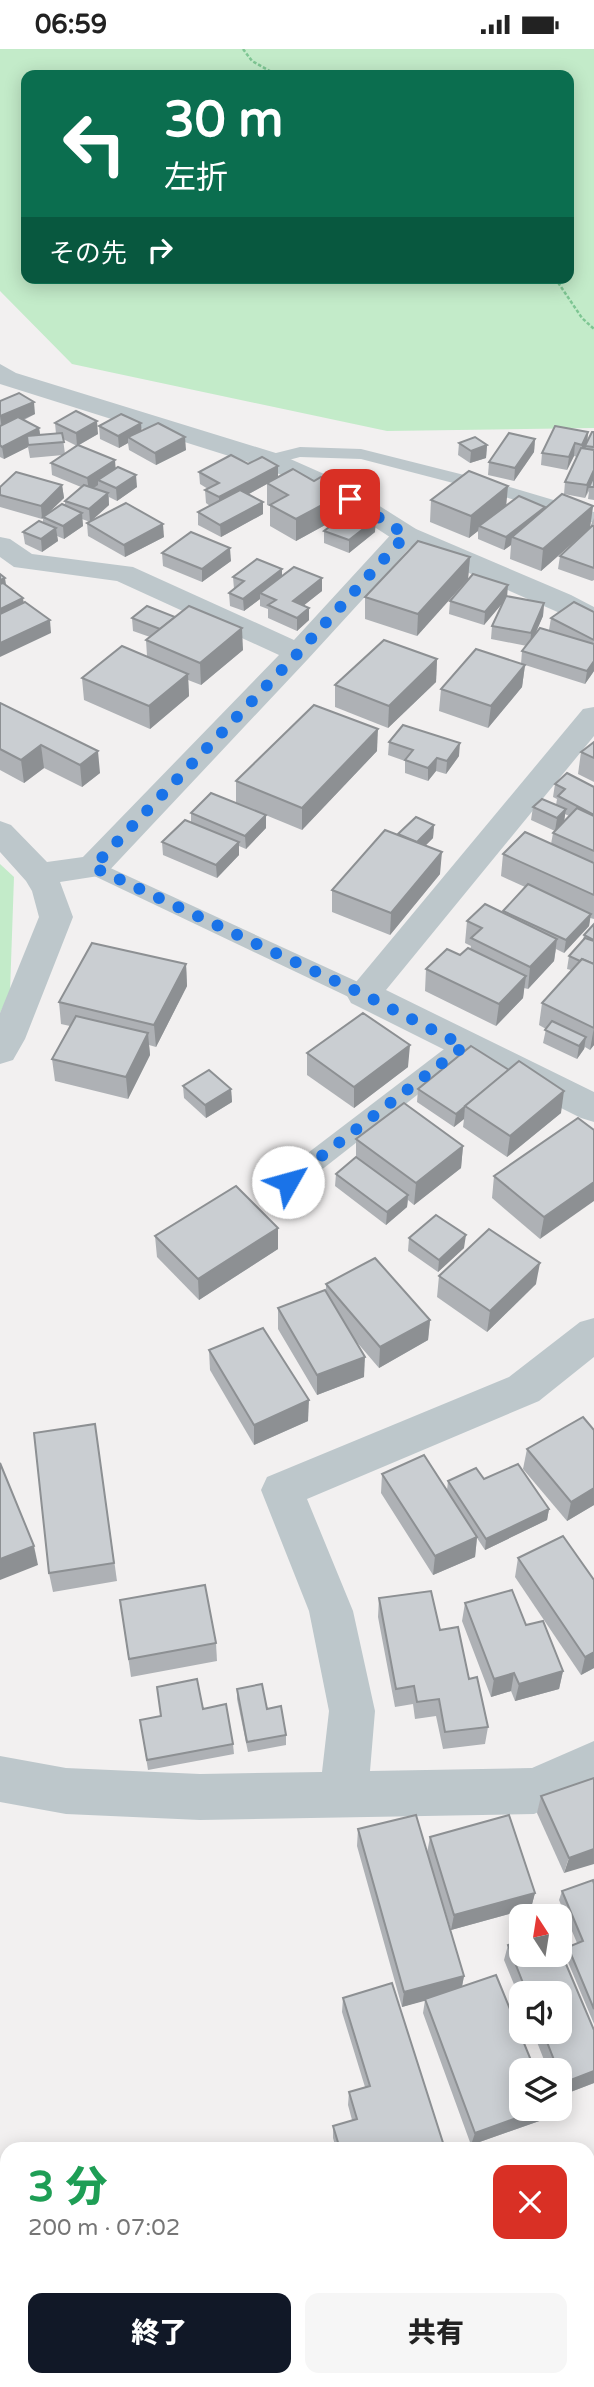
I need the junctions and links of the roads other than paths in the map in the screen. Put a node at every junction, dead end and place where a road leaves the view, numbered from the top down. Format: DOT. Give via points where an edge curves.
graph roads {
  1 [pos="2,376"];
  2 [pos="271,460"];
  3 [pos="594,518"];
  4 [pos="406,535"];
  5 [pos="0,545"];
  6 [pos="594,619"];
  7 [pos="298,653"];
  8 [pos="594,716"];
  9 [pos="0,832"];
  10 [pos="93,867"];
  11 [pos="39,874"];
  12 [pos="363,994"];
  13 [pos="464,1046"];
  14 [pos="0,1051"];
  15 [pos="594,1108"];
  16 [pos="288,1182"];
  17 [pos="594,1334"];
  18 [pos="594,1763"];
  19 [pos="0,1779"];
  20 [pos="344,1794"];
  1 -- 2 [label="street"];
  2 -- 3 [label="lane" via="300,452 361,454"];
  2 -- 4 [label="street" via="331,487"];
  4 -- 6 [label="street"];
  4 -- 7 [label="street"];
  5 -- 7 [label="street" via="24,561 123,573"];
  7 -- 10 [label="street"];
  8 -- 12 [label="street"];
  9 -- 11 [label="street"];
  10 -- 11 [label="street"];
  10 -- 12 [label="lane"];
  11 -- 14 [label="street" via="56,917"];
  12 -- 13 [label="street"];
  13 -- 15 [label="street"];
  13 -- 16 [label="lane"];
  17 -- 20 [label="street" via="524,1389 282,1490 331,1611 352,1711"];
  18 -- 20 [label="street" via="534,1791"];
  19 -- 20 [label="street" via="66,1791 200,1797"];
}
